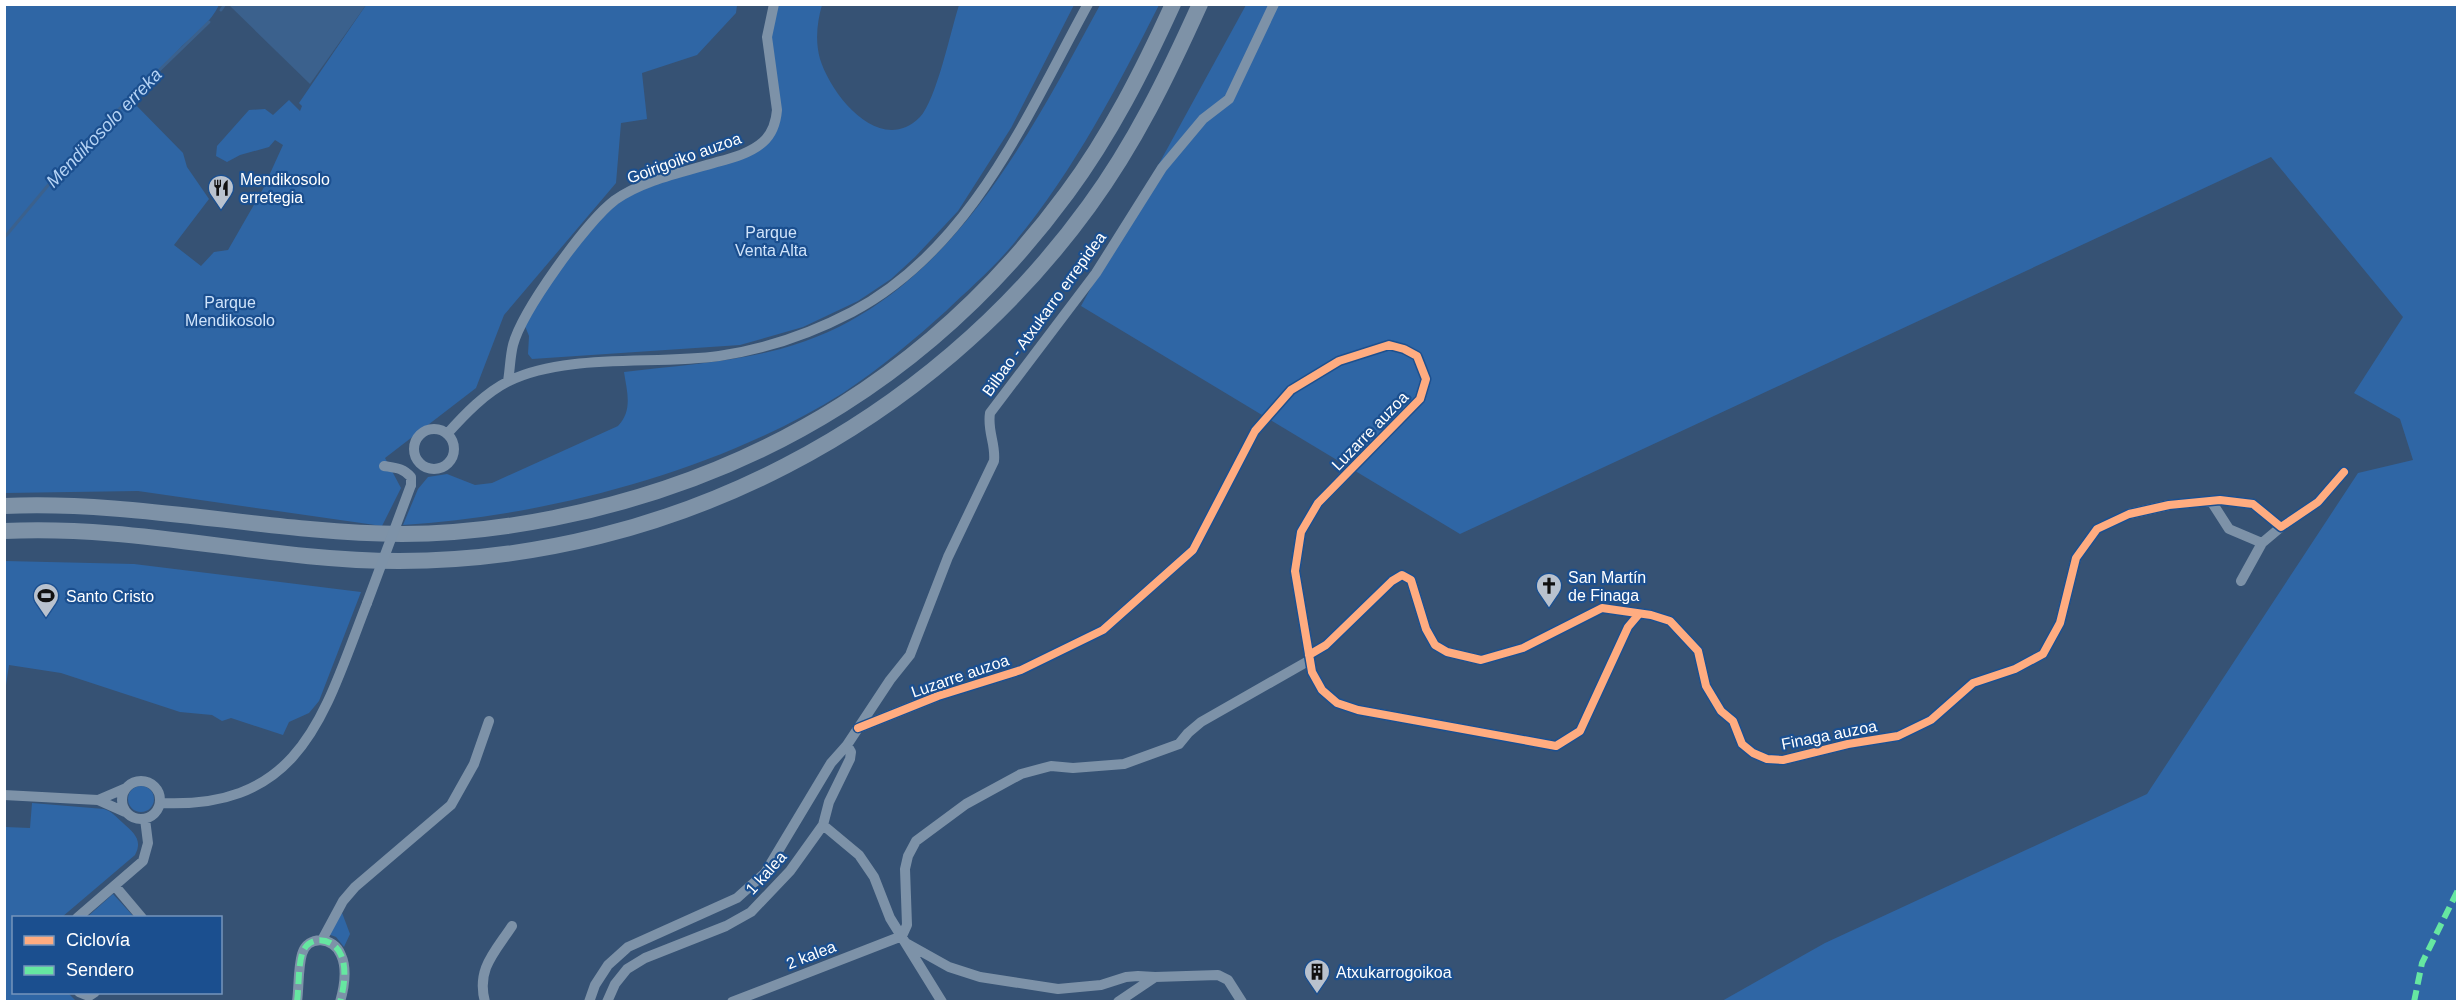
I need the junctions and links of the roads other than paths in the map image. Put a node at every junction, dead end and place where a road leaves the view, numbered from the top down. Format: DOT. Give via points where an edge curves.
graph roads {
  1 [pos="774,4"];
  2 [pos="1088,4"];
  3 [pos="1173,4"];
  4 [pos="1200,4"];
  5 [pos="1274,4"];
  6 [pos="508,381"];
  7 [pos="447,434"];
  8 [pos="420,461"];
  9 [pos="2344,472"];
  10 [pos="411,485"];
  11 [pos="2211,501"];
  12 [pos="4,506"];
  13 [pos="2281,527"];
  14 [pos="4,531"];
  15 [pos="2262,543"];
  16 [pos="2241,581"];
  17 [pos="1639,614"];
  18 [pos="1309,657"];
  19 [pos="489,721"];
  20 [pos="858,728"];
  21 [pos="848,745"];
  22 [pos="126,788"];
  23 [pos="4,795"];
  24 [pos="98,800"];
  25 [pos="160,803"];
  26 [pos="125,812"];
  27 [pos="145,819"];
  28 [pos="823,825"];
  29 [pos="115,886"];
  30 [pos="79,916"];
  31 [pos="140,916"];
  32 [pos="512,926"];
  33 [pos="904,939"];
  34 [pos="322,940"];
  35 [pos="1155,977"];
  36 [pos="936,1000"];
  37 [pos="297,1002"];
  38 [pos="340,1002"];
  39 [pos="485,1002"];
  40 [pos="589,1002"];
  41 [pos="607,1002"];
  42 [pos="732,1002"];
  43 [pos="1118,1002"];
  44 [pos="1242,1002"];
  1 -- 6 [label="street, Goirigoiko auzoa" via="767,36 777,110 771,132 756,147 731,158 652,182 615,200 585,232 533,302 513,344"];
  2 -- 6 [label="street" via="1011,146 966,213 924,259 854,311 766,348 718,356 551,368"];
  3 -- 12 [label="highway" via="1132,90 1088,163 1046,221 991,285 878,382 801,430 737,462 594,511 526,524 435,533 330,532 116,508"];
  4 -- 14 [label="highway" via="1154,102 1119,162 1066,237 1009,302 893,402 809,453 729,492 596,536 530,550 437,559 368,560 126,534"];
  5 -- 20 [label="street, Bilbao - Atxukarro errepidea" via="1229,99 1203,119 1162,168 1096,273 990,413 988,426 995,452 989,474 948,557 910,655"];
  6 -- 7 [label="street" via="478,402"];
  7 -- 8 [label="street" via="434,429 420,435 415,443"];
  7 -- 8 [label="street" via="454,449 451,460 440,468 428,468"];
  8 -- 10 [label="street"];
  8 -- 10 [label="street" via="382,467 401,468 411,477"];
  9 -- 13 [label="street" via="2318,502"];
  10 -- 25 [label="street, bridge" via="322,716 311,734 295,754 262,782 227,798"];
  11 -- 13 [label="street" via="2253,504"];
  11 -- 15 [label="street" via="2229,529"];
  11 -- 17 [label="street, Finaga auzoa" via="2129,514 2097,529 2076,558 2060,623 2043,654 2015,669 1973,683 1931,720 1898,736 1783,760 1767,759 1742,744 1733,721 1721,711 1706,686 1698,651 1670,621"];
  13 -- 15 [label="street"];
  15 -- 16 [label="street"];
  17 -- 18 [label="street, Finaga auzoa" via="1602,608 1523,648 1481,660 1435,645 1411,580 1402,575"];
  17 -- 18 [label="street, Luzarre auzoa" via="1628,627 1580,731 1556,746 1337,704 1322,690"];
  18 -- 20 [label="street, Luzarre auzoa" via="1295,571 1301,532 1318,503 1420,399 1426,379 1417,356 1404,349 1389,345 1339,361 1292,390 1255,431 1192,550 1103,630 1021,670 938,696"];
  18 -- 33 [label="street" via="1201,722 1179,744 1124,764 1051,766 1021,774 966,804 916,841 908,856 908,925"];
  19 -- 34 [label="street" via="474,764 451,805 355,886"];
  20 -- 21 [label="street, Bilbao - Atxukarro errepidea"];
  21 -- 28 [label="street, 1 kalea" via="850,759 829,802"];
  21 -- 40 [label="street" via="831,763 775,860 754,885 716,909 628,947 602,974"];
  22 -- 24 [label="street"];
  22 -- 25 [label="street" via="135,782 150,784 158,792"];
  22 -- 26 [label="street" via="122,800"];
  23 -- 24 [label="street"];
  24 -- 26 [label="street"];
  25 -- 27 [label="street" via="155,813"];
  26 -- 27 [label="street"];
  27 -- 29 [label="street" via="145,857"];
  28 -- 33 [label="street" via="859,855"];
  28 -- 41 [label="street, 1 kalea" via="790,871 751,912 627,969"];
  29 -- 30 [label="street"];
  29 -- 31 [label="street"];
  32 -- 39 [label="street" via="482,974 480,985"];
  33 -- 35 [label="street" via="949,967 980,977 1039,987 1083,988 1126,977"];
  33 -- 36 [label="street"];
  33 -- 42 [label="street, 2 kalea"];
  34 -- 37 [label="street" via="313,941 302,954"];
  34 -- 38 [label="street" via="329,941 341,954 344,976"];
  35 -- 43 [label="street"];
  35 -- 44 [label="street" via="1218,975 1228,980"];
}
